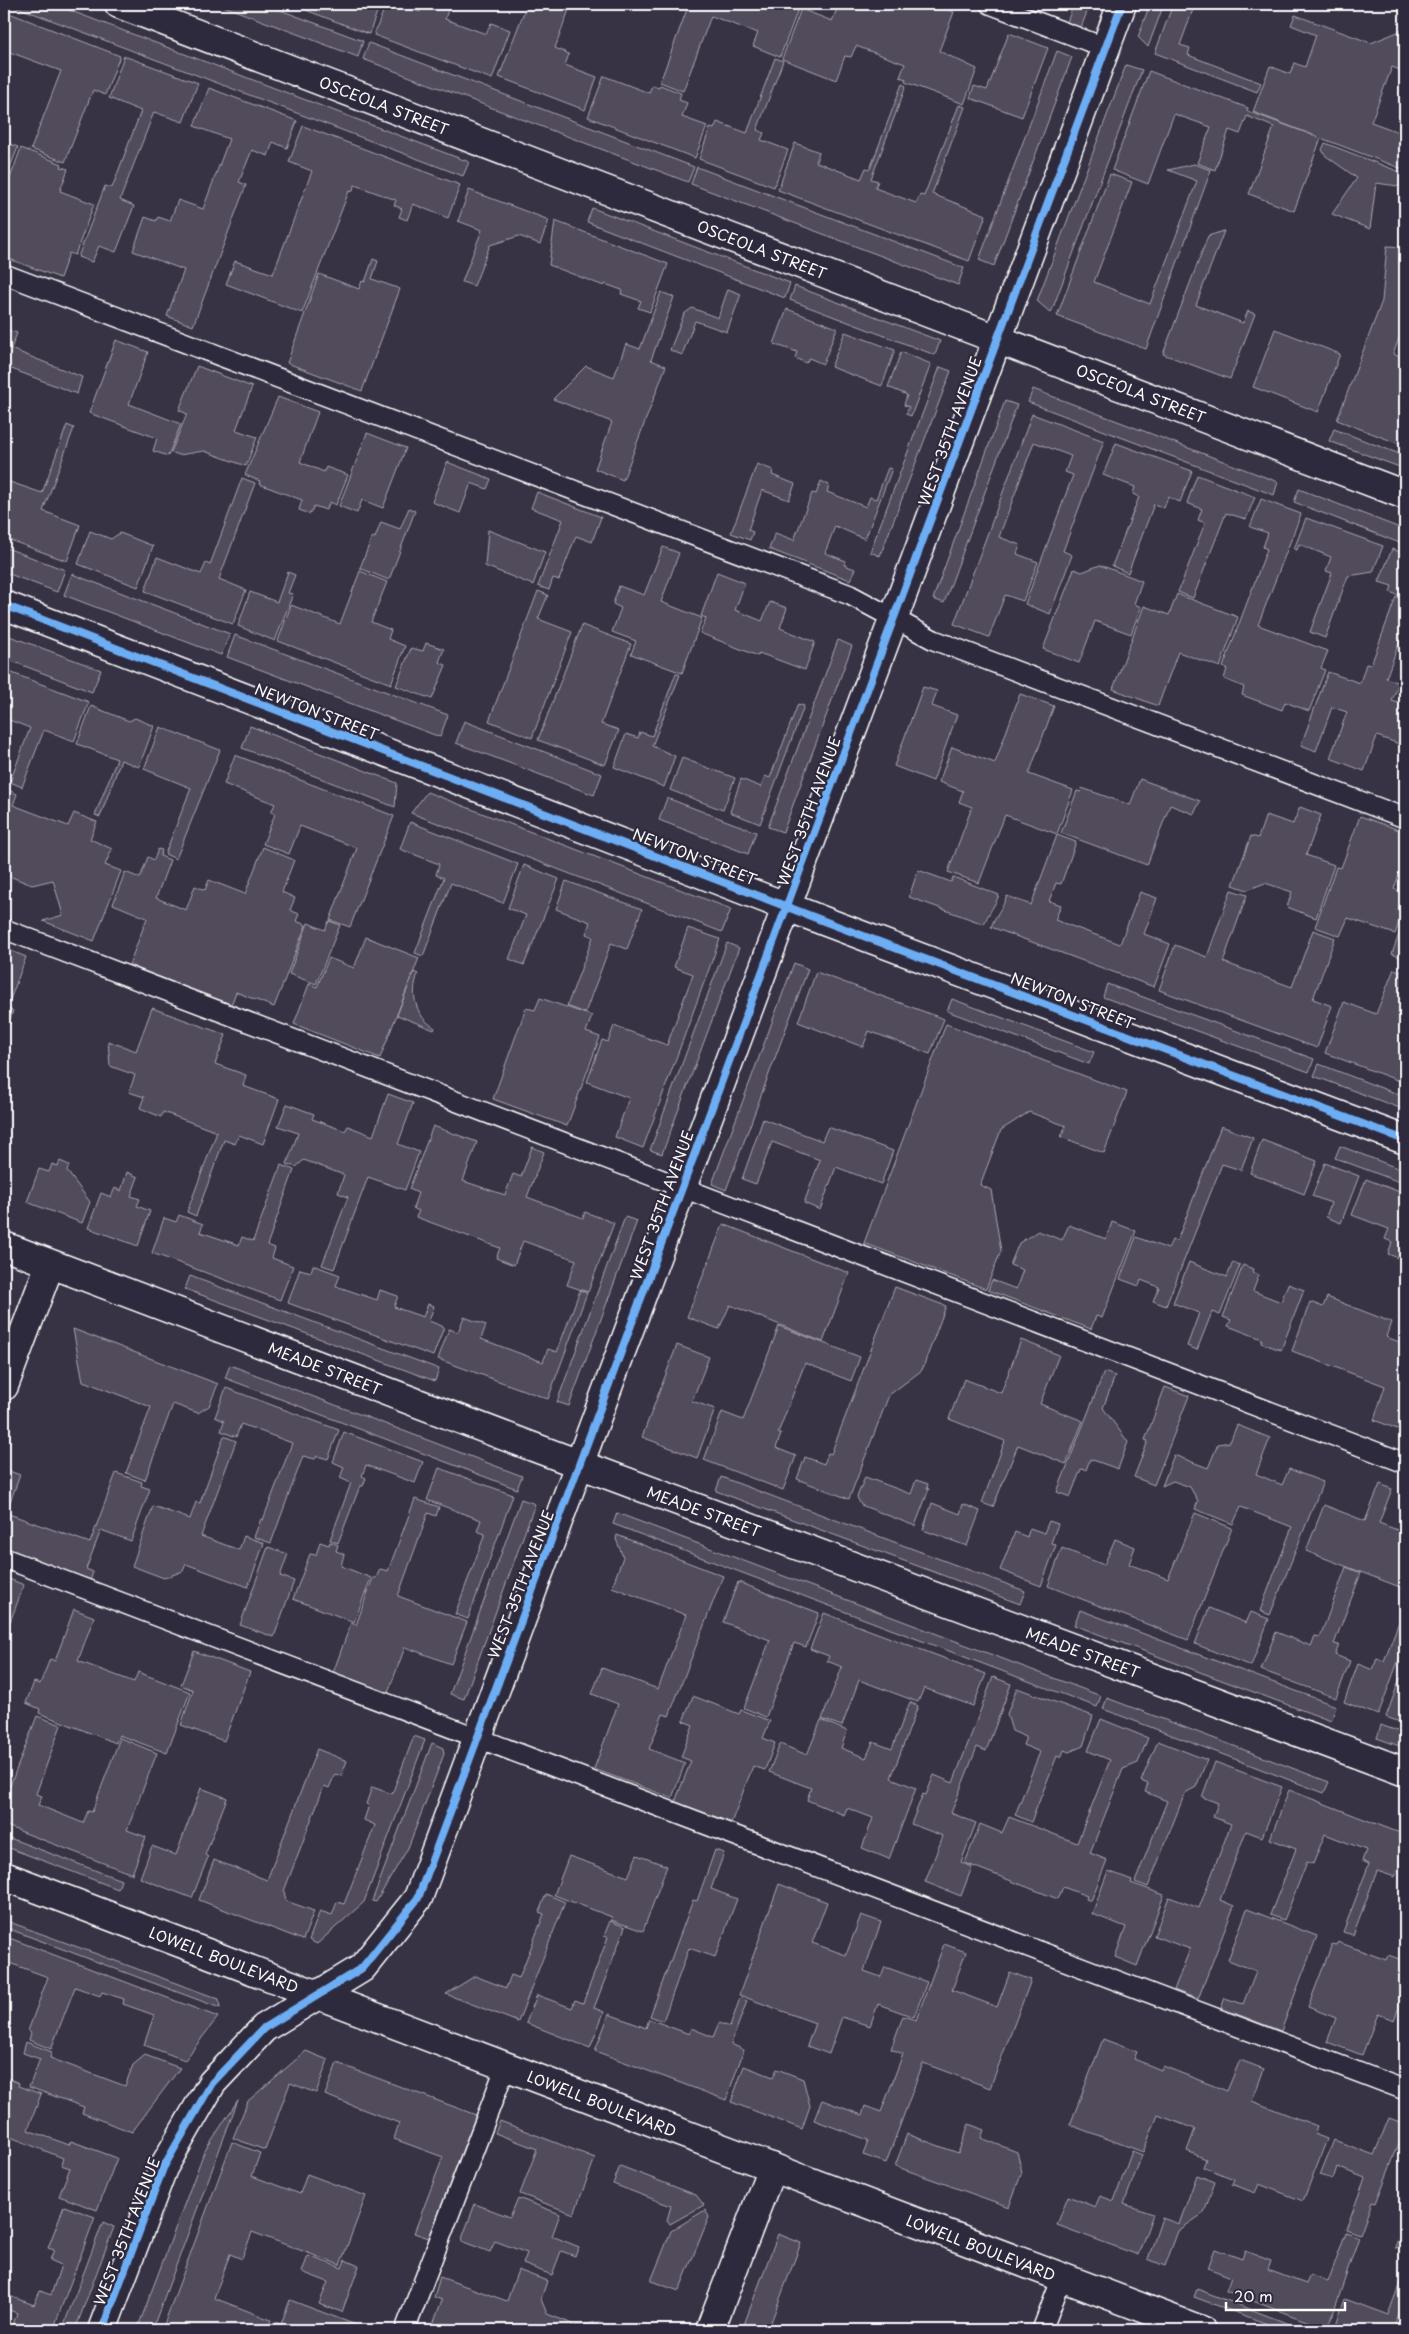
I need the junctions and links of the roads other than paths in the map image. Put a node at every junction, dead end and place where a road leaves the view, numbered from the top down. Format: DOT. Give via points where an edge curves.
graph roads {
  1 [pos="119,4"];
  2 [pos="990,4"];
  3 [pos="1122,4"];
  4 [pos="1106,48"];
  5 [pos="4,274"];
  6 [pos="998,338"];
  7 [pos="1405,495"];
  8 [pos="4,605"];
  9 [pos="894,619"];
  10 [pos="1405,818"];
  11 [pos="787,906"];
  12 [pos="4,929"];
  13 [pos="1405,1140"];
  14 [pos="682,1187"];
  15 [pos="4,1246"];
  16 [pos="50,1264"];
  17 [pos="4,1386"];
  18 [pos="1405,1462"];
  19 [pos="579,1464"];
  20 [pos="4,1558"];
  21 [pos="477,1738"];
  22 [pos="1405,1772"];
  23 [pos="4,1876"];
  24 [pos="317,1995"];
  25 [pos="506,2066"];
  26 [pos="1405,2090"];
  27 [pos="772,2167"];
  28 [pos="1062,2278"];
  29 [pos="102,2330"];
  30 [pos="406,2330"];
  31 [pos="710,2330"];
  32 [pos="1042,2330"];
  33 [pos="1201,2330"];
  1 -- 6 [label="street, OSCEOLA STREET"];
  2 -- 4 [label="lane"];
  3 -- 4 [label="street, WEST 35TH AVENUE"];
  4 -- 6 [label="street, WEST 35TH AVENUE"];
  5 -- 9 [label="lane" via="850,595"];
  6 -- 7 [label="street, OSCEOLA STREET"];
  6 -- 9 [label="street, WEST 35TH AVENUE"];
  8 -- 11 [label="street, NEWTON STREET"];
  9 -- 10 [label="lane" via="934,640"];
  9 -- 11 [label="street, WEST 35TH AVENUE"];
  11 -- 13 [label="street, NEWTON STREET"];
  11 -- 14 [label="street, WEST 35TH AVENUE"];
  12 -- 14 [label="lane"];
  14 -- 18 [label="lane"];
  14 -- 19 [label="street, WEST 35TH AVENUE"];
  15 -- 16 [label="street, MEADE STREET"];
  16 -- 17 [label="street"];
  16 -- 19 [label="street, MEADE STREET"];
  19 -- 21 [label="street, WEST 35TH AVENUE"];
  19 -- 22 [label="street, MEADE STREET"];
  20 -- 21 [label="lane"];
  21 -- 24 [label="street, WEST 35TH AVENUE" via="418,1898 362,1968"];
  21 -- 26 [label="lane"];
  23 -- 24 [label="street, LOWELL BOULEVARD"];
  24 -- 25 [label="street, LOWELL BOULEVARD"];
  24 -- 29 [label="street, WEST 35TH AVENUE" via="264,2028 212,2083 163,2168"];
  25 -- 27 [label="street, LOWELL BOULEVARD"];
  25 -- 30 [label="lane"];
  27 -- 28 [label="street, LOWELL BOULEVARD"];
  27 -- 31 [label="street"];
  28 -- 32 [label="lane"];
  28 -- 33 [label="street, LOWELL BOULEVARD"];
}
